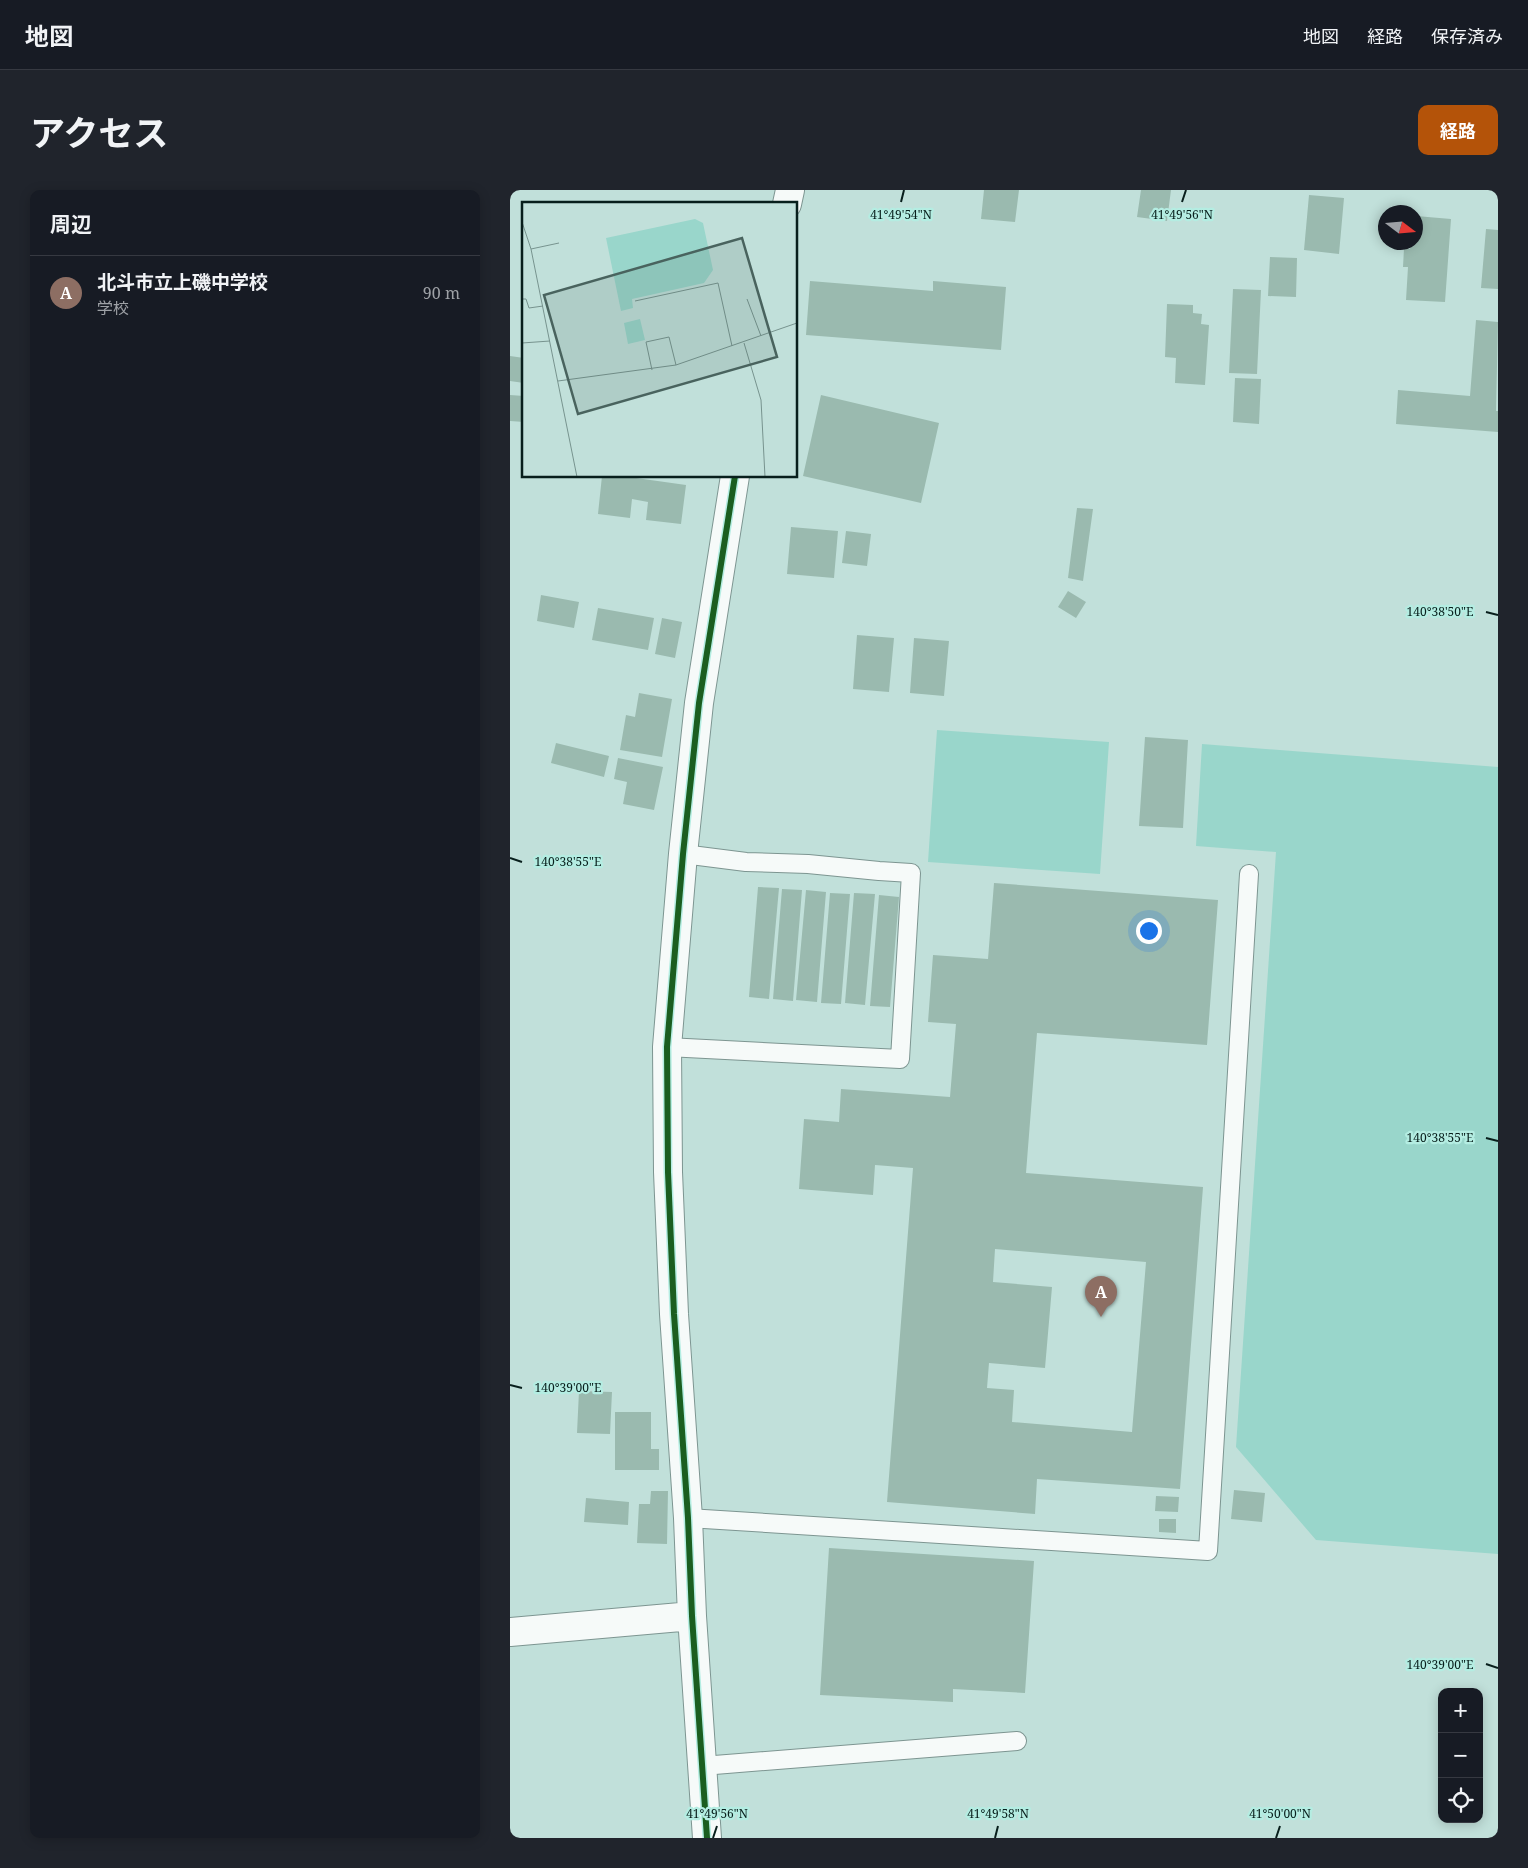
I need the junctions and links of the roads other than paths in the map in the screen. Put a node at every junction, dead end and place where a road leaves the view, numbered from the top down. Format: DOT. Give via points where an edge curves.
graph roads {
  1 [pos="736,478"];
  2 [pos="683,854"];
  3 [pos="1249,874"];
  4 [pos="667,1047"];
  5 [pos="688,1518"];
  6 [pos="692,1616"];
  7 [pos="510,1632"];
  8 [pos="1017,1741"];
  9 [pos="702,1766"];
  10 [pos="707,1838"];
  1 -- 2 [label="street" via="699,702"];
  2 -- 4 [label="street"];
  2 -- 4 [label="lane" via="746,862 911,873 900,1059"];
  3 -- 5 [label="lane" via="1208,1551"];
  4 -- 5 [label="street" via="674,1314"];
  5 -- 6 [label="street"];
  6 -- 7 [label="street"];
  6 -- 9 [label="street"];
  8 -- 9 [label="lane"];
  9 -- 10 [label="street"];
}
